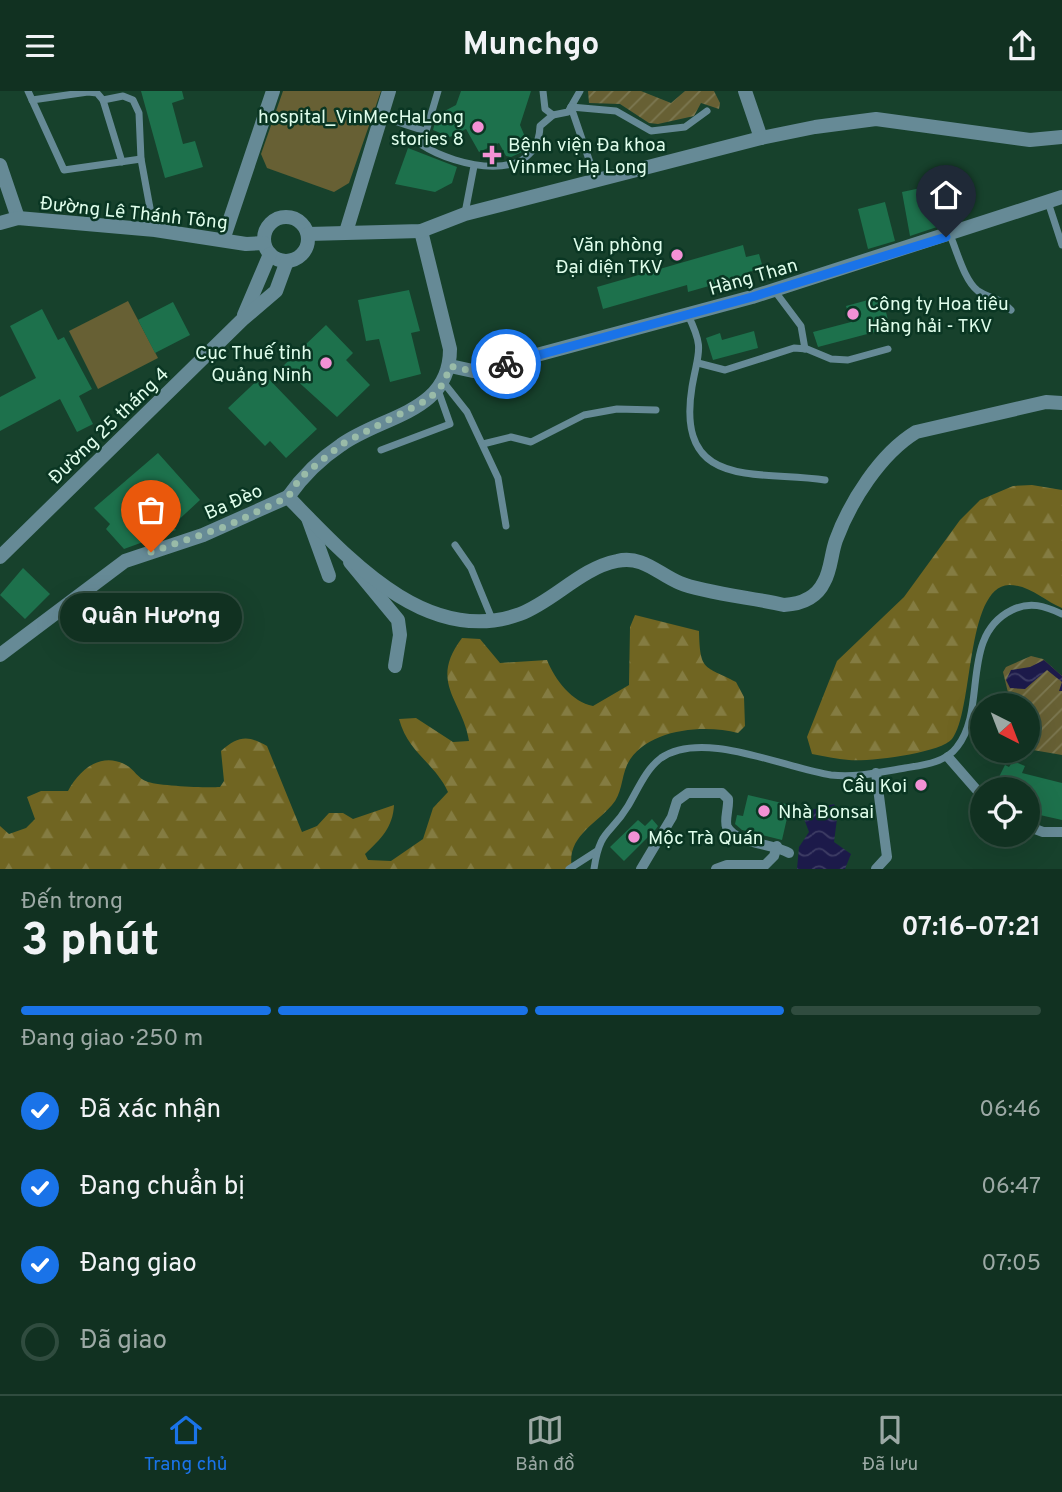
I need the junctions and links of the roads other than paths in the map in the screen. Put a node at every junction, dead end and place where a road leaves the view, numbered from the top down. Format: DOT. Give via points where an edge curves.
graph roads {
  1 [pos="28,91"];
  2 [pos="273,91"];
  3 [pos="389,91"];
  4 [pos="438,91"];
  5 [pos="543,91"];
  6 [pos="580,91"];
  7 [pos="745,91"];
  8 [pos="32,100"];
  9 [pos="103,100"];
  10 [pos="571,107"];
  11 [pos="708,111"];
  12 [pos="553,115"];
  13 [pos="381,117"];
  14 [pos="425,131"];
  15 [pos="1062,137"];
  16 [pos="761,138"];
  17 [pos="141,159"];
  18 [pos="122,162"];
  19 [pos="0,165"];
  20 [pos="474,166"];
  21 [pos="596,180"];
  22 [pos="1055,200"];
  23 [pos="465,214"];
  24 [pos="18,218"];
  25 [pos="0,223"];
  26 [pos="155,230"];
  27 [pos="421,231"];
  28 [pos="346,232"];
  29 [pos="308,235"];
  30 [pos="950,235"];
  31 [pos="223,240"];
  32 [pos="1062,245"];
  33 [pos="267,249"];
  34 [pos="287,261"];
  35 [pos="774,290"];
  36 [pos="1011,310"];
  37 [pos="688,314"];
  38 [pos="242,320"];
  39 [pos="805,349"];
  40 [pos="888,349"];
  41 [pos="698,363"];
  42 [pos="450,366"];
  43 [pos="441,387"];
  44 [pos="1062,403"];
  45 [pos="656,410"];
  46 [pos="483,444"];
  47 [pos="381,450"];
  48 [pos="825,480"];
  49 [pos="288,497"];
  50 [pos="307,517"];
  51 [pos="506,526"];
  52 [pos="455,545"];
  53 [pos="343,552"];
  54 [pos="0,557"];
  55 [pos="329,576"];
  56 [pos="1062,614"];
  57 [pos="492,619"];
  58 [pos="0,655"];
  59 [pos="395,666"];
  60 [pos="948,757"];
  61 [pos="876,773"];
  62 [pos="970,782"];
  63 [pos="1040,831"];
  64 [pos="1062,832"];
  65 [pos="777,846"];
  66 [pos="597,851"];
  67 [pos="789,853"];
  68 [pos="569,869"];
  69 [pos="594,869"];
  70 [pos="641,869"];
  71 [pos="716,869"];
  72 [pos="877,869"];
  1 -- 8 [label="lane"];
  2 -- 31 [label="street"];
  3 -- 13 [label="street"];
  4 -- 14 [label="lane"];
  5 -- 12 [label="lane" via="545,109"];
  6 -- 10 [label="lane"];
  7 -- 16 [label="street"];
  8 -- 9 [label="lane" via="88,92"];
  8 -- 18 [label="lane" via="64,170"];
  9 -- 17 [label="lane" via="123,96 133,100 139,113"];
  9 -- 18 [label="lane"];
  10 -- 11 [label="lane" via="616,111 650,131 685,127"];
  10 -- 12 [label="lane" via="564,115"];
  10 -- 21 [label="lane"];
  12 -- 20 [label="lane" via="540,126 540,141 533,153 510,165"];
  13 -- 14 [label="lane"];
  13 -- 28 [label="street"];
  14 -- 20 [label="lane" via="422,145"];
  15 -- 16 [label="street" via="1030,140 876,119"];
  16 -- 21 [label="street"];
  17 -- 18 [label="lane"];
  17 -- 26 [label="lane"];
  19 -- 24 [label="street"];
  20 -- 23 [label="lane"];
  21 -- 23 [label="street"];
  22 -- 30 [label="street, Hàng Than"];
  22 -- 32 [label="lane"];
  23 -- 27 [label="street"];
  24 -- 25 [label="street, Đường Lê Thánh Tông"];
  24 -- 26 [label="street, Đường Lê Thánh Tông"];
  26 -- 31 [label="street, Đường Lê Thánh Tông"];
  27 -- 28 [label="street"];
  27 -- 42 [label="street" via="450,349"];
  28 -- 29 [label="street"];
  29 -- 33 [label="street" via="302,223 285,216 269,225"];
  29 -- 34 [label="street" via="304,252"];
  30 -- 35 [label="street, Hàng Than"];
  30 -- 36 [label="lane" via="974,288 997,296"];
  31 -- 33 [label="street, Đường Lê Thánh Tông"];
  33 -- 34 [label="street"];
  33 -- 38 [label="street, Đường 25 tháng 4"];
  34 -- 38 [label="street, Đường 25 tháng 4" via="276,292"];
  35 -- 37 [label="street, Hàng Than"];
  35 -- 39 [label="lane" via="801,326"];
  37 -- 41 [label="lane" via="700,340"];
  37 -- 42 [label="street, Hàng Than" via="489,368 472,371"];
  38 -- 54 [label="street, Đường 25 tháng 4"];
  39 -- 40 [label="lane" via="848,360"];
  39 -- 41 [label="lane" via="776,352 725,370"];
  41 -- 48 [label="lane" via="689,415 694,437 708,459 743,474"];
  42 -- 43 [label="street"];
  43 -- 46 [label="lane" via="467,412"];
  43 -- 47 [label="lane" via="450,424"];
  43 -- 49 [label="street, Ba Đèo" via="429,399 342,444 300,478"];
  44 -- 57 [label="street" via="1033,405 916,432 905,439 849,510 824,583 801,604 784,605 681,584 646,562 618,560 519,614"];
  45 -- 46 [label="lane" via="617,409 584,415 531,442 511,437"];
  46 -- 51 [label="lane" via="498,478"];
  49 -- 50 [label="street"];
  49 -- 58 [label="street, Ba Đèo" via="203,535 125,561"];
  50 -- 53 [label="street"];
  50 -- 55 [label="street"];
  52 -- 57 [label="lane" via="471,568"];
  53 -- 57 [label="street" via="410,604 457,621"];
  53 -- 59 [label="street" via="398,620"];
  56 -- 60 [label="lane" via="1035,604 995,621 982,646 966,734"];
  60 -- 61 [label="lane"];
  60 -- 62 [label="street"];
  61 -- 66 [label="lane" via="829,774 706,747 676,750 650,767"];
  61 -- 72 [label="street" via="887,857"];
  63 -- 64 [label="street"];
  65 -- 67 [label="street"];
  65 -- 70 [label="street" via="743,838 728,829 729,799 722,793 688,793 677,801"];
  65 -- 71 [label="street" via="765,865"];
  66 -- 68 [label="lane"];
  66 -- 69 [label="lane"];
}
